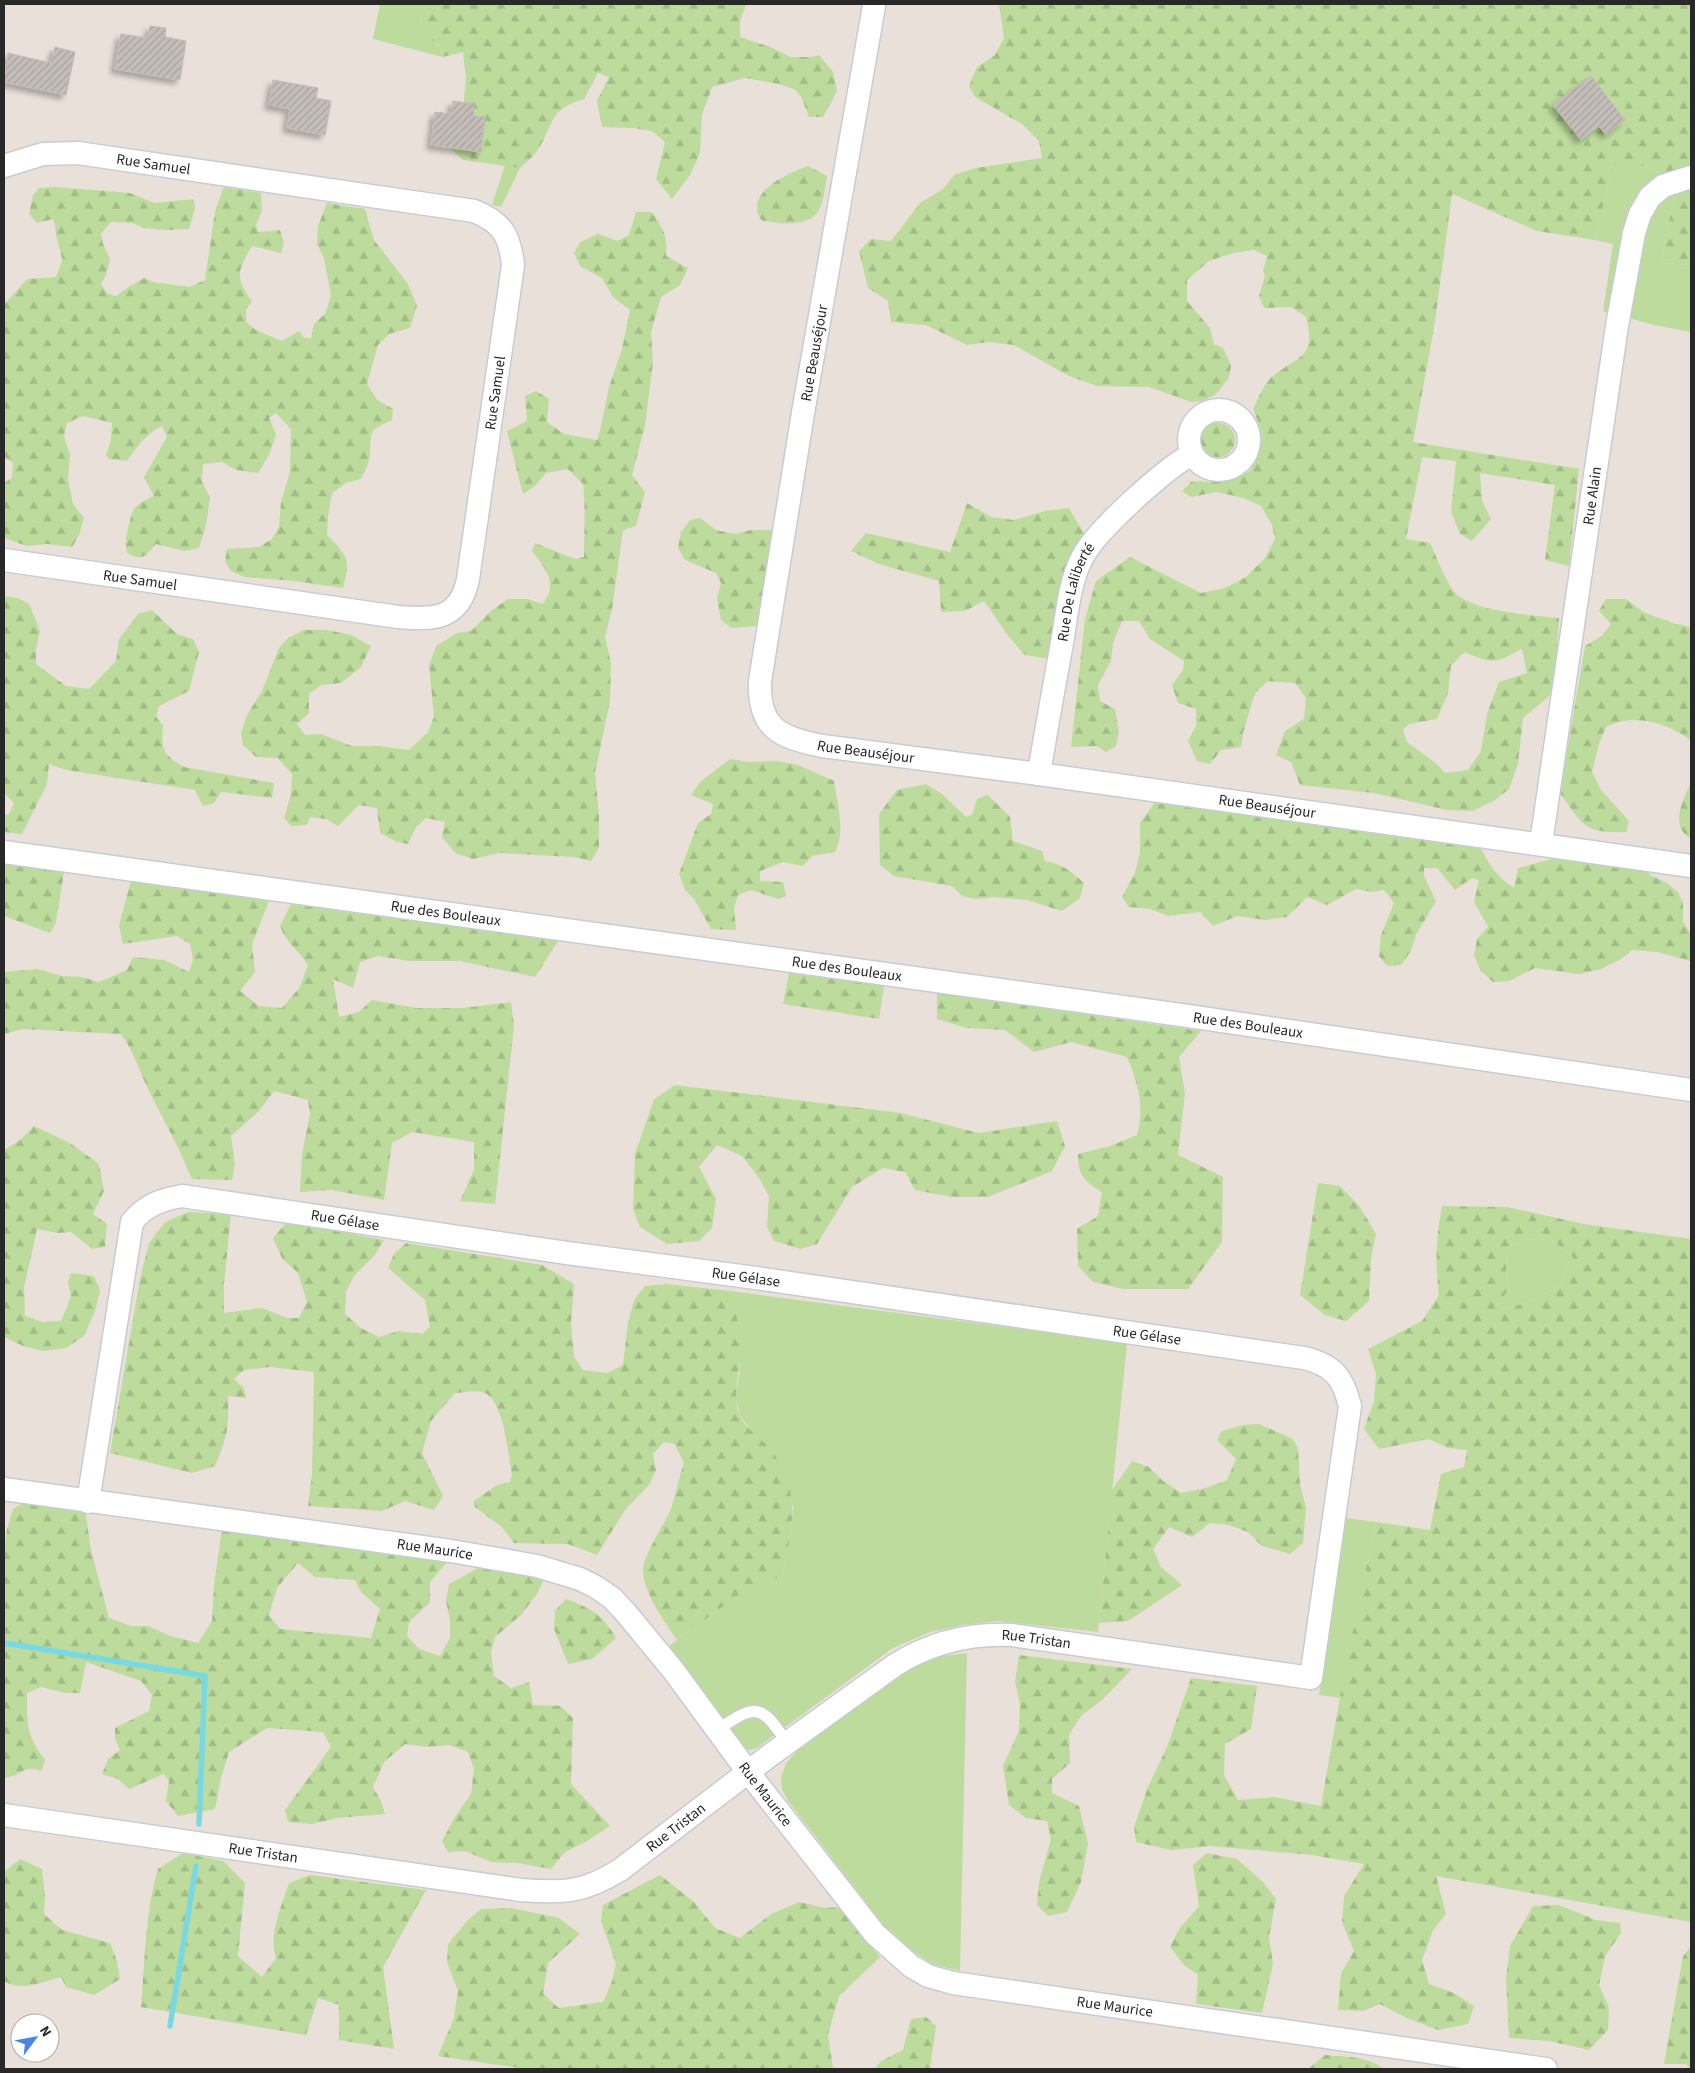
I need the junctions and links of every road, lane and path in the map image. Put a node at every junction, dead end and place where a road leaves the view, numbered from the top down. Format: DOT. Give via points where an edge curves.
graph roads {
  1 [pos="874,6"];
  2 [pos="4,166"];
  3 [pos="1691,177"];
  4 [pos="1192,454"];
  5 [pos="4,560"];
  6 [pos="1039,774"];
  7 [pos="1541,844"];
  8 [pos="4,852"];
  9 [pos="1691,866"];
  10 [pos="1691,1090"];
  11 [pos="4,1489"];
  12 [pos="88,1502"];
  13 [pos="1311,1678"];
  14 [pos="718,1730"];
  15 [pos="787,1743"];
  16 [pos="748,1772"];
  17 [pos="4,1815"];
  18 [pos="1546,2069"];
  1 -- 6 [label="street, Rue Beauséjour" via="763,661 759,691 762,707 774,730 799,741"];
  2 -- 5 [label="street, Rue Samuel" via="43,154 78,152 474,211 499,225 511,251 513,265 468,579 465,594 445,615 398,617"];
  3 -- 7 [label="street, Rue Alain" via="1663,186 1650,197 1634,233 1617,326"];
  4 -- 6 [label="street, Rue De Laliberté" via="1136,499 1090,545 1082,558 1070,598"];
  6 -- 7 [label="street, Rue Beauséjour"];
  7 -- 9 [label="street, Rue Beauséjour"];
  8 -- 10 [label="street, Rue des Bouleaux" via="1182,1015"];
  11 -- 12 [label="street, Rue Maurice"];
  12 -- 13 [label="street, Rue Gélase" via="132,1222 153,1203 165,1199 182,1196 204,1198 1319,1361 1340,1378 1350,1406"];
  12 -- 14 [label="street, Rue Maurice" via="451,1551 537,1566 580,1579 612,1598 626,1612"];
  13 -- 15 [label="street, Rue Tristan" via="990,1634 944,1644 910,1656"];
  14 -- 15 [label="lane" via="741,1714 753,1711 766,1714"];
  14 -- 16 [label="street, Rue Maurice"];
  15 -- 16 [label="street, Rue Tristan"];
  16 -- 17 [label="street, Rue Tristan" via="620,1870 600,1883 564,1892 521,1890"];
  16 -- 18 [label="street, Rue Maurice" via="875,1934 911,1966 928,1976 963,1984"];
}
